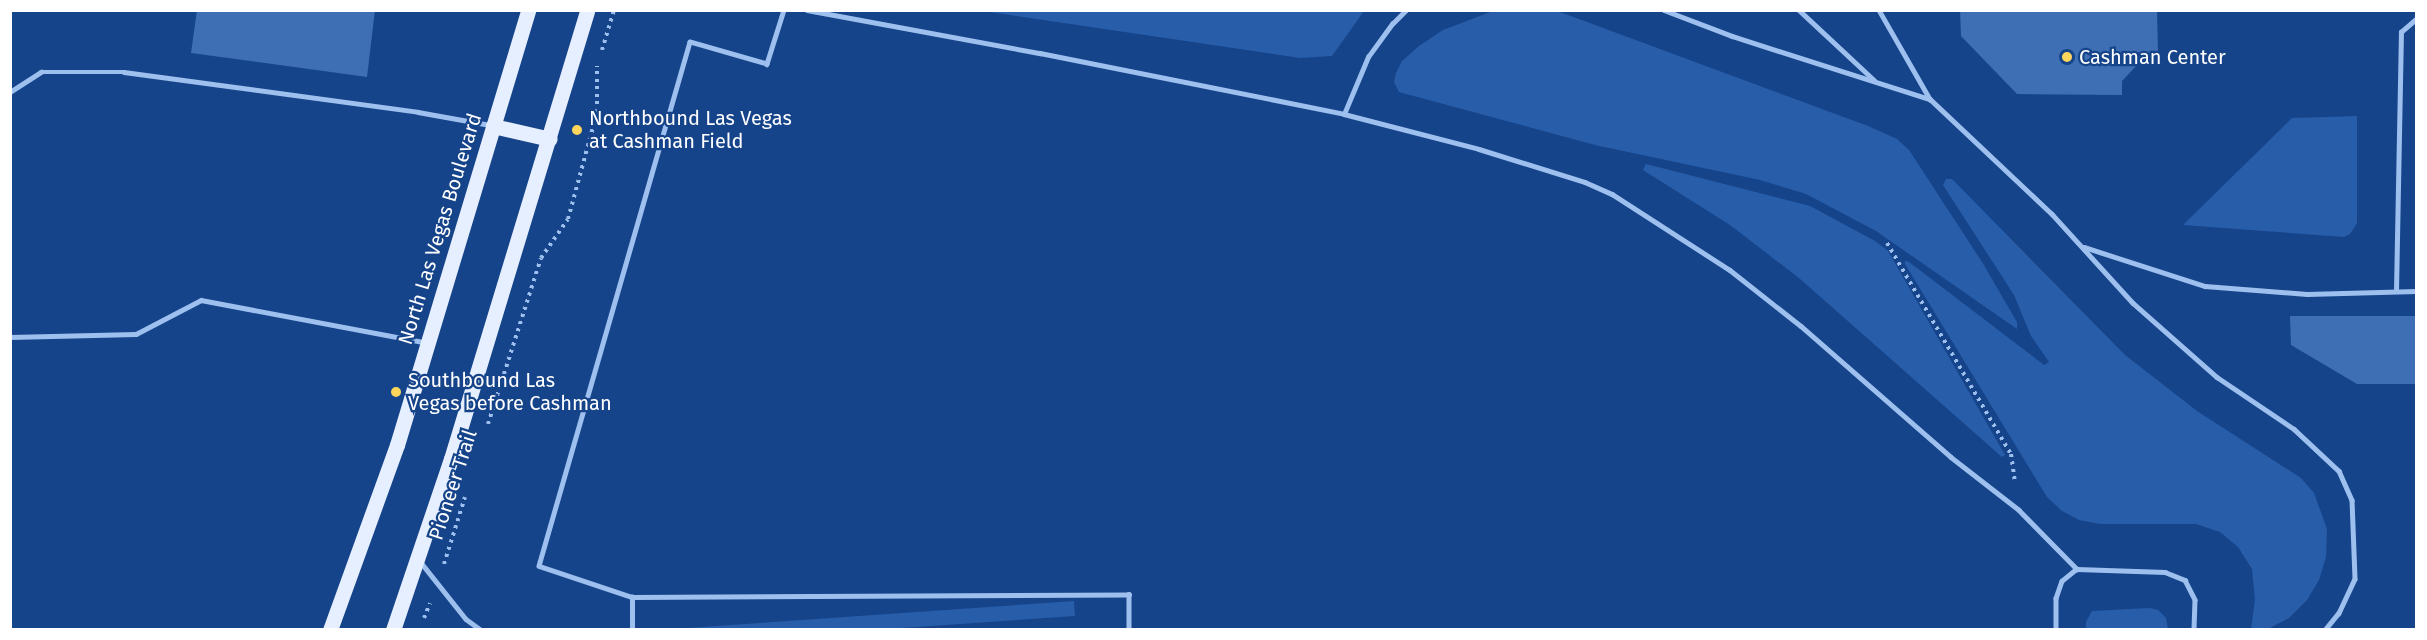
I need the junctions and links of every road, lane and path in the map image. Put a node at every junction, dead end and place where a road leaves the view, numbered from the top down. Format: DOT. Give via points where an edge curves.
graph roads {
  1 [pos="528,10"];
  2 [pos="587,10"];
  3 [pos="614,10"];
  4 [pos="784,10"];
  5 [pos="807,10"];
  6 [pos="1406,10"];
  7 [pos="1665,10"];
  8 [pos="1799,10"];
  9 [pos="1879,10"];
  10 [pos="2416,19"];
  11 [pos="1877,82"];
  12 [pos="10,92"];
  13 [pos="1930,99"];
  14 [pos="1344,114"];
  15 [pos="493,126"];
  16 [pos="550,139"];
  17 [pos="1887,243"];
  18 [pos="2081,246"];
  19 [pos="2396,291"];
  20 [pos="2416,291"];
  21 [pos="10,337"];
  22 [pos="427,342"];
  23 [pos="488,426"];
  24 [pos="466,493"];
  25 [pos="2019,510"];
  26 [pos="417,558"];
  27 [pos="445,561"];
  28 [pos="2077,569"];
  29 [pos="633,597"];
  30 [pos="330,630"];
  31 [pos="393,630"];
  32 [pos="481,630"];
  33 [pos="632,630"];
  34 [pos="1129,630"];
  35 [pos="2056,630"];
  36 [pos="2194,630"];
  37 [pos="2325,630"];
  1 -- 15 [label="main road, North Las Vegas Boulevard"];
  2 -- 16 [label="main road"];
  3 -- 23 [label="path, Pioneer Trail" via="596,69 597,112 568,219 541,258"];
  4 -- 29 [label="lane" via="766,64 690,42 539,566"];
  5 -- 14 [label="lane"];
  6 -- 14 [label="lane" via="1368,57"];
  7 -- 11 [label="lane" via="1732,36"];
  8 -- 11 [label="lane"];
  9 -- 13 [label="lane"];
  10 -- 19 [label="lane" via="2401,32"];
  11 -- 13 [label="lane"];
  12 -- 15 [label="lane" via="41,72 124,72"];
  13 -- 18 [label="lane"];
  14 -- 25 [label="lane" via="1479,148 1612,194 1730,270"];
  15 -- 16 [label="main road"];
  15 -- 22 [label="main road, North Las Vegas Boulevard"];
  16 -- 26 [label="main road"];
  17 -- 25 [label="path" via="2011,454"];
  18 -- 19 [label="lane" via="2205,286 2307,294"];
  18 -- 37 [label="lane" via="2150,318 2217,377 2294,429 2339,471 2352,500 2355,579 2339,613"];
  19 -- 20 [label="lane"];
  21 -- 22 [label="lane" via="136,334 201,300"];
  22 -- 30 [label="main road, North Las Vegas Boulevard" via="397,445"];
  24 -- 27 [label="path, Pioneer Trail"];
  25 -- 28 [label="lane"];
  26 -- 31 [label="main road"];
  26 -- 32 [label="lane" via="459,610"];
  28 -- 35 [label="lane" via="2062,581 2056,598"];
  28 -- 36 [label="lane" via="2165,572 2185,580 2195,600"];
  29 -- 33 [label="lane"];
  29 -- 34 [label="lane" via="1129,594"];
}
